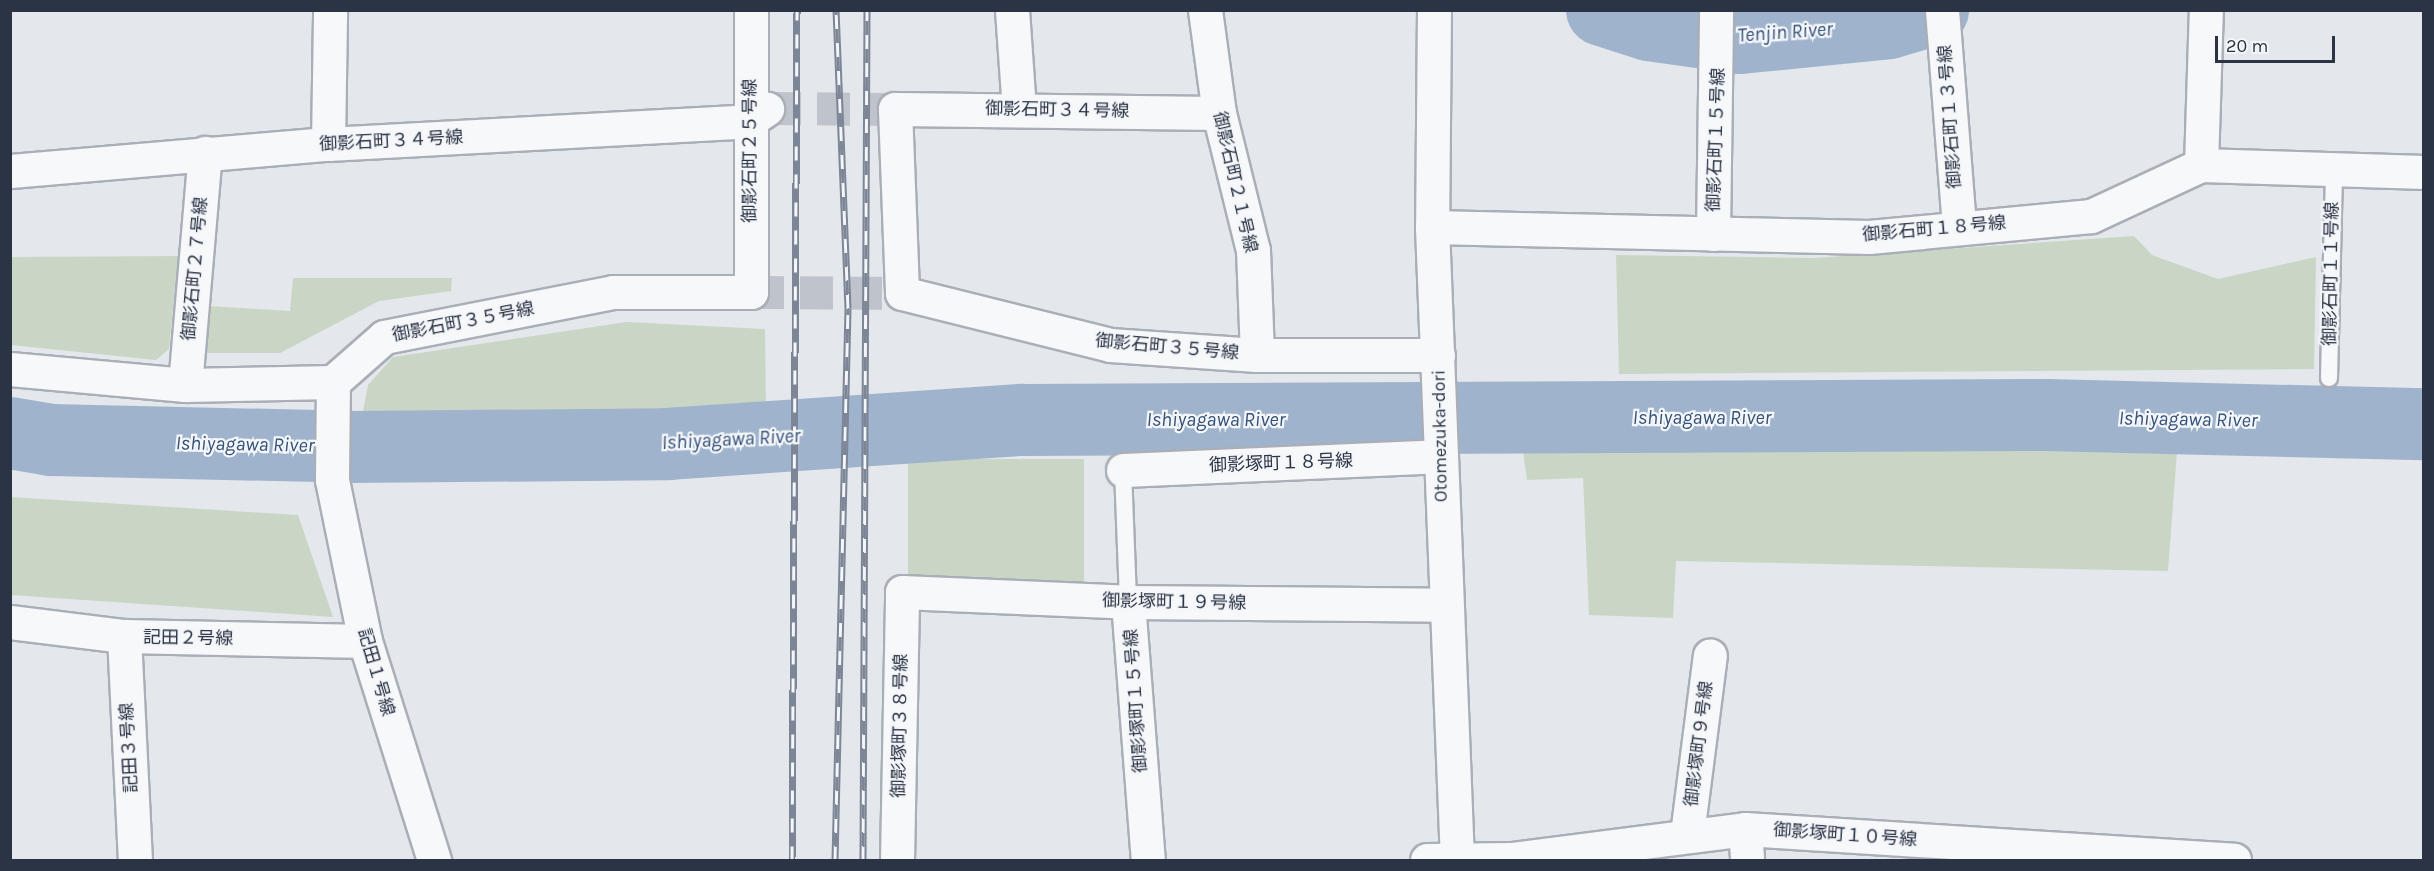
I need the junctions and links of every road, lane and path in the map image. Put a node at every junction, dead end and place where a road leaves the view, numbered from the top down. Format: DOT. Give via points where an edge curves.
graph roads {
  1 [pos="330,10"];
  2 [pos="752,10"];
  3 [pos="1012,10"];
  4 [pos="1205,10"];
  5 [pos="1434,10"];
  6 [pos="2206,10"];
  7 [pos="1943,20"];
  8 [pos="1717,24"];
  9 [pos="1019,109"];
  10 [pos="1219,113"];
  11 [pos="759,115"];
  12 [pos="328,144"];
  13 [pos="205,153"];
  14 [pos="2201,165"];
  15 [pos="2334,169"];
  16 [pos="10,171"];
  17 [pos="2424,172"];
  18 [pos="1959,224"];
  19 [pos="1432,227"];
  20 [pos="1713,234"];
  21 [pos="751,292"];
  22 [pos="902,293"];
  23 [pos="1257,355"];
  24 [pos="10,369"];
  25 [pos="1438,371"];
  26 [pos="2329,378"];
  27 [pos="185,385"];
  28 [pos="333,397"];
  29 [pos="1439,450"];
  30 [pos="1123,470"];
  31 [pos="902,592"];
  32 [pos="1128,602"];
  33 [pos="1446,605"];
  34 [pos="10,622"];
  35 [pos="124,636"];
  36 [pos="365,641"];
  37 [pos="1710,655"];
  38 [pos="1687,834"];
  39 [pos="1746,845"];
  40 [pos="1447,860"];
  41 [pos="135,861"];
  42 [pos="434,861"];
  43 [pos="897,861"];
  44 [pos="1148,861"];
  45 [pos="2234,861"];
  1 -- 12 [label="street"];
  2 -- 11 [label="street, 御影石町２５号線"];
  3 -- 9 [label="street"];
  4 -- 10 [label="street, 御影石町２１号線"];
  5 -- 19 [label="street, Otomezuka-dori"];
  6 -- 14 [label="street"];
  7 -- 18 [label="street, 御影石町１３号線"];
  8 -- 20 [label="street, 御影石町１５号線"];
  9 -- 10 [label="street, 御影石町３４号線"];
  9 -- 22 [label="street, 御影石町３４号線" via="895,109"];
  10 -- 23 [label="street, 御影石町２１号線" via="1253,250"];
  11 -- 12 [label="street, 御影石町３４号線"];
  11 -- 21 [label="street, 御影石町２５号線"];
  12 -- 13 [label="street, 御影石町３４号線"];
  13 -- 16 [label="street, 御影石町３４号線"];
  13 -- 27 [label="street, 御影石町２７号線"];
  14 -- 15 [label="street, 御影石町１８号線"];
  14 -- 18 [label="street, 御影石町１８号線" via="2091,216"];
  15 -- 17 [label="street, 御影石町１８号線"];
  15 -- 26 [label="lane, 御影石町１１号線"];
  18 -- 20 [label="street, 御影石町１８号線" via="1869,237"];
  19 -- 20 [label="street, 御影石町１８号線"];
  19 -- 25 [label="street, Otomezuka-dori"];
  21 -- 28 [label="street, 御影石町３５号線" via="613,292 384,337"];
  22 -- 23 [label="street, 御影石町３５号線" via="1110,345"];
  23 -- 25 [label="street, 御影石町３５号線"];
  24 -- 27 [label="street"];
  25 -- 29 [label="street, Otomezuka-dori"];
  27 -- 28 [label="street"];
  28 -- 36 [label="street, 記田１号線" via="332,480"];
  29 -- 30 [label="street, 御影塚町１８号線"];
  29 -- 33 [label="street, Otomezuka-dori"];
  30 -- 32 [label="lane, 御影塚町１５号線"];
  31 -- 32 [label="street, 御影塚町１９号線"];
  31 -- 43 [label="street, 御影塚町３８号線"];
  32 -- 33 [label="street, 御影塚町１９号線"];
  32 -- 44 [label="street, 御影塚町１５号線"];
  33 -- 40 [label="street, Otomezuka-dori"];
  34 -- 35 [label="street, 記田２号線"];
  35 -- 36 [label="street, 記田２号線"];
  35 -- 41 [label="street, 記田３号線"];
  36 -- 42 [label="street, 記田１号線"];
  37 -- 38 [label="street, 御影塚町９号線"];
  38 -- 39 [label="street, 御影塚町１０号線"];
  38 -- 40 [label="street, 御影塚町１０号線" via="1511,859"];
  39 -- 45 [label="street, 御影塚町１０号線"];
}
